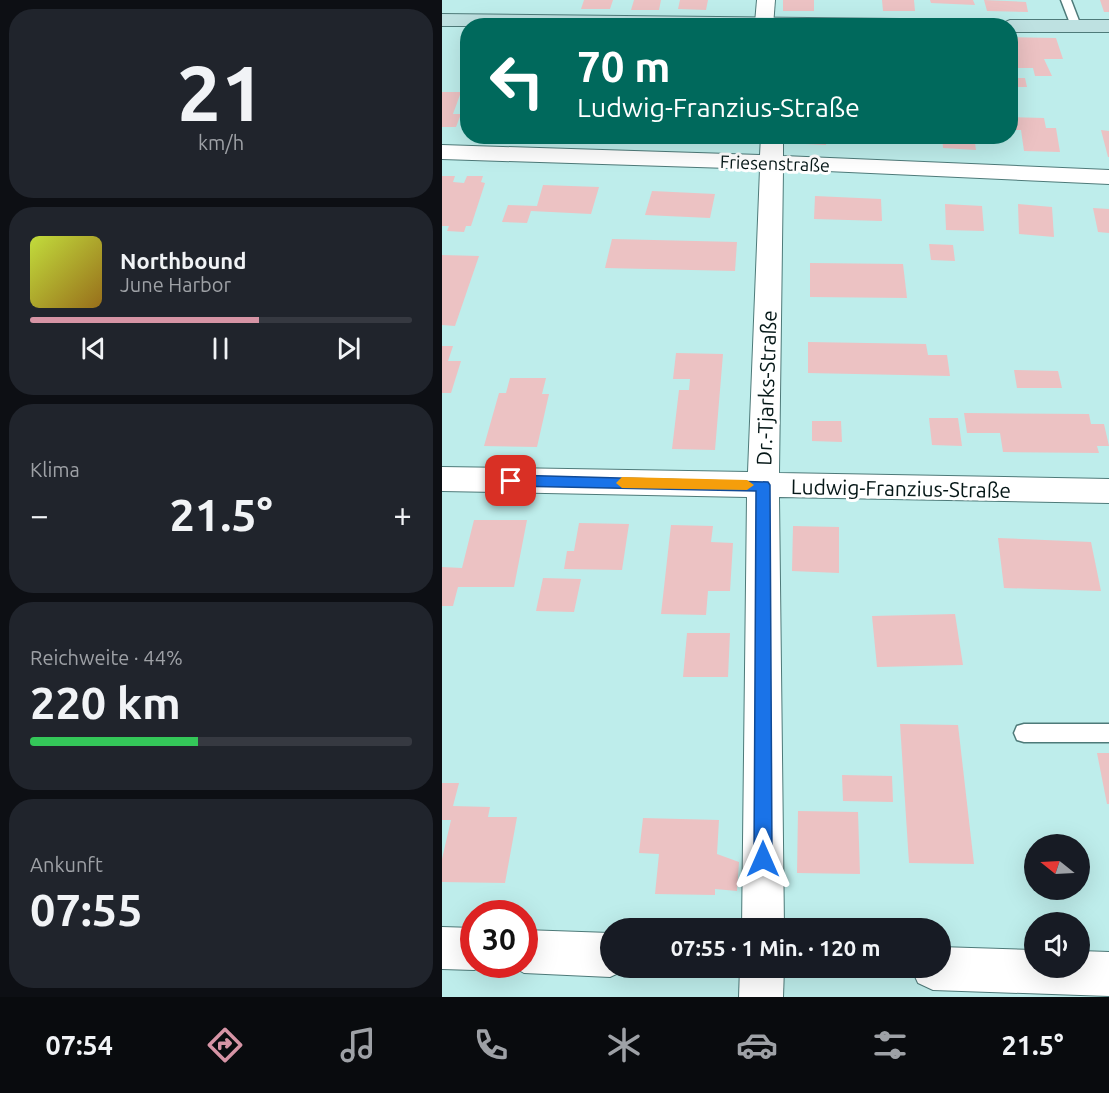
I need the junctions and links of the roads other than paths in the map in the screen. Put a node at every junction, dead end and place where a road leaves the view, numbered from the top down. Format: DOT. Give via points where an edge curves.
graph roads {
  1 [pos="766,0"];
  2 [pos="1066,0"];
  3 [pos="1076,0"];
  4 [pos="764,18"];
  5 [pos="442,20"];
  6 [pos="460,20"];
  7 [pos="1018,26"];
  8 [pos="1081,26"];
  9 [pos="1108,26"];
  10 [pos="772,149"];
  11 [pos="442,152"];
  12 [pos="1108,177"];
  13 [pos="442,479"];
  14 [pos="763,485"];
  15 [pos="1108,491"];
  16 [pos="1024,733"];
  17 [pos="1108,733"];
  18 [pos="763,918"];
  19 [pos="442,948"];
  20 [pos="460,949"];
  21 [pos="538,952"];
  22 [pos="600,955"];
  23 [pos="951,969"];
  24 [pos="1108,974"];
  25 [pos="762,978"];
  26 [pos="761,997"];
  1 -- 4 [label="street"];
  2 -- 8 [label="lane"];
  3 -- 8 [label="lane"];
  5 -- 6 [label="street"];
  7 -- 8 [label="street"];
  8 -- 9 [label="street"];
  10 -- 11 [label="street, Friesenstraße"];
  10 -- 12 [label="street, Friesenstraße"];
  10 -- 14 [label="street, Dr.-Tjarks-Straße"];
  13 -- 14 [label="street, Ludwig-Franzius-Straße"];
  14 -- 15 [label="street, Ludwig-Franzius-Straße"];
  14 -- 18 [label="street, Dr.-Tjarks-Straße"];
  16 -- 17 [label="lane"];
  19 -- 20 [label="street"];
  21 -- 22 [label="street"];
  23 -- 24 [label="street"];
  25 -- 26 [label="street"];
}
